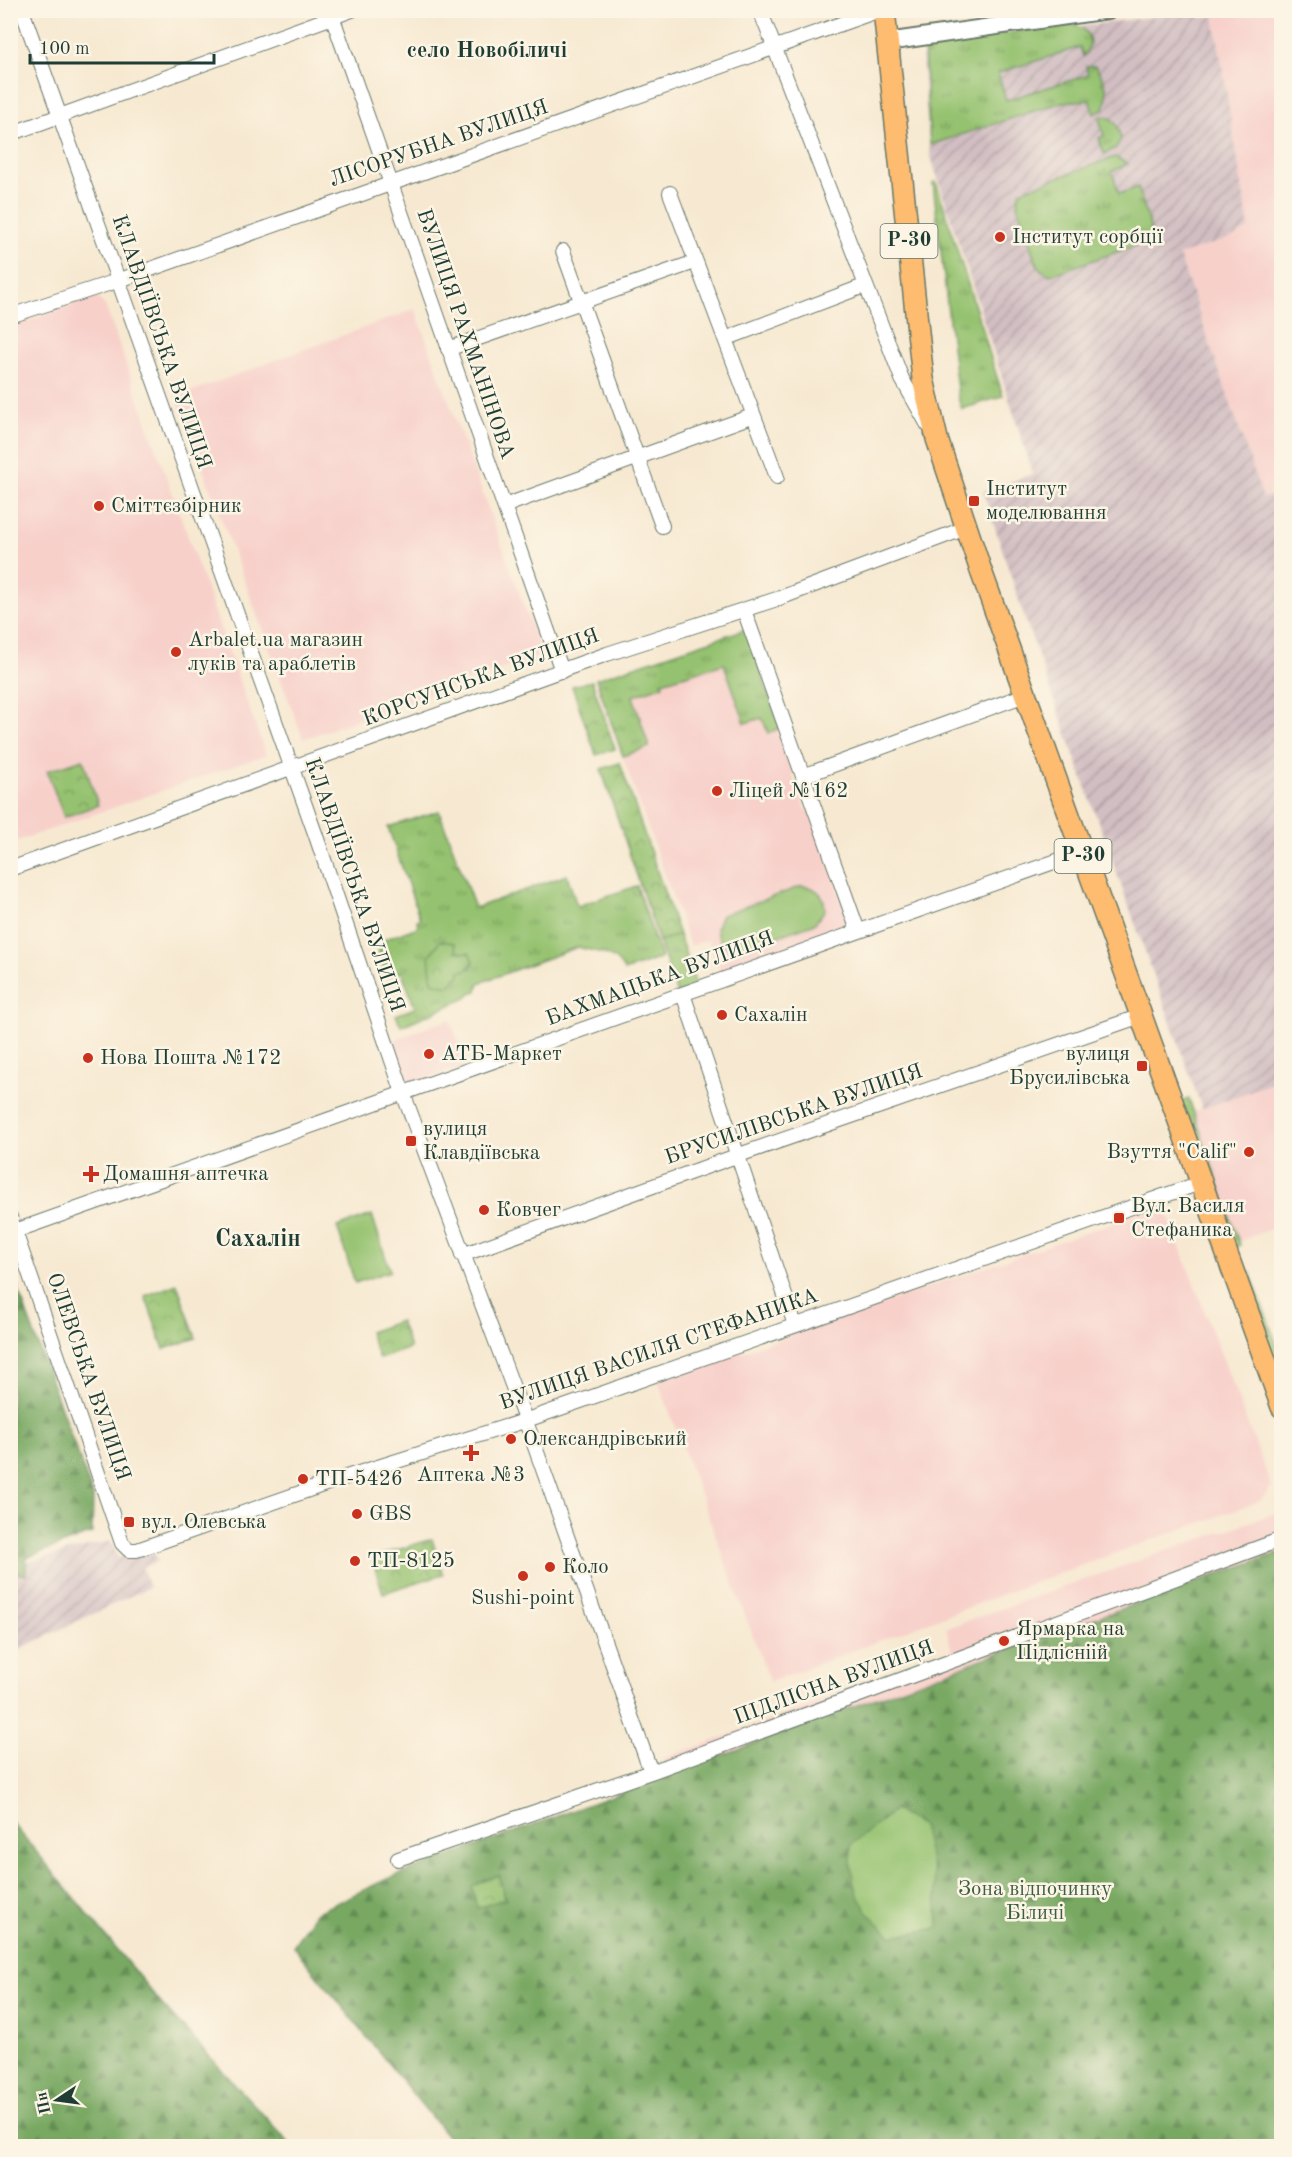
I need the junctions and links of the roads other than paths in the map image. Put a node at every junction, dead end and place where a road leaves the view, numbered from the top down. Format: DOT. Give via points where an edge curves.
graph roads {
  1 [pos="22,10"];
  2 [pos="352,10"];
  3 [pos="760,10"];
  4 [pos="882,10"];
  5 [pos="1108,10"];
  6 [pos="331,14"];
  7 [pos="888,42"];
  8 [pos="774,50"];
  9 [pos="60,116"];
  10 [pos="10,134"];
  11 [pos="390,183"];
  12 [pos="670,193"];
  13 [pos="563,252"];
  14 [pos="695,262"];
  15 [pos="117,281"];
  16 [pos="864,286"];
  17 [pos="582,301"];
  18 [pos="10,316"];
  19 [pos="725,339"];
  20 [pos="448,349"];
  21 [pos="753,416"];
  22 [pos="937,439"];
  23 [pos="637,457"];
  24 [pos="777,477"];
  25 [pos="504,506"];
  26 [pos="662,526"];
  27 [pos="966,528"];
  28 [pos="744,610"];
  29 [pos="562,671"];
  30 [pos="1026,696"];
  31 [pos="292,768"];
  32 [pos="802,776"];
  33 [pos="1082,852"];
  34 [pos="10,869"];
  35 [pos="858,931"];
  36 [pos="682,994"];
  37 [pos="1141,1016"];
  38 [pos="403,1093"];
  39 [pos="739,1155"];
  40 [pos="1200,1183"];
  41 [pos="10,1216"];
  42 [pos="15,1230"];
  43 [pos="462,1255"];
  44 [pos="795,1325"];
  45 [pos="1281,1407"];
  46 [pos="524,1420"];
  47 [pos="1281,1539"];
  48 [pos="129,1550"];
  49 [pos="651,1772"];
  50 [pos="398,1859"];
  1 -- 9 [label="street, КЛАВДІЇВСЬКА ВУЛИЦЯ"];
  2 -- 6 [label="street"];
  3 -- 8 [label="street"];
  4 -- 7 [label="main road, Р-30"];
  4 -- 8 [label="street, ЛІСОРУБНА ВУЛИЦЯ"];
  5 -- 7 [label="street"];
  6 -- 9 [label="street"];
  6 -- 11 [label="street, ВУЛИЦЯ РАХМАНІНОВА"];
  7 -- 22 [label="main road, Р-30" via="923,379"];
  8 -- 11 [label="street, ЛІСОРУБНА ВУЛИЦЯ"];
  8 -- 16 [label="street"];
  9 -- 10 [label="street"];
  9 -- 15 [label="street, КЛАВДІЇВСЬКА ВУЛИЦЯ"];
  11 -- 15 [label="street, ЛІСОРУБНА ВУЛИЦЯ"];
  11 -- 20 [label="street, ВУЛИЦЯ РАХМАНІНОВА"];
  12 -- 14 [label="street"];
  13 -- 17 [label="street"];
  14 -- 17 [label="street"];
  14 -- 19 [label="street"];
  15 -- 18 [label="street, ЛІСОРУБНА ВУЛИЦЯ"];
  15 -- 31 [label="street, КЛАВДІЇВСЬКА ВУЛИЦЯ"];
  16 -- 19 [label="street"];
  16 -- 22 [label="street" via="902,379"];
  17 -- 20 [label="street"];
  17 -- 23 [label="street"];
  19 -- 21 [label="street"];
  20 -- 25 [label="street, ВУЛИЦЯ РАХМАНІНОВА"];
  21 -- 23 [label="street"];
  21 -- 24 [label="street"];
  22 -- 27 [label="main road, Р-30"];
  23 -- 25 [label="street"];
  23 -- 26 [label="street"];
  25 -- 29 [label="street, ВУЛИЦЯ РАХМАНІНОВА"];
  27 -- 28 [label="street, КОРСУНСЬКА ВУЛИЦЯ"];
  27 -- 30 [label="main road, Р-30"];
  28 -- 29 [label="street, КОРСУНСЬКА ВУЛИЦЯ"];
  28 -- 32 [label="street"];
  29 -- 31 [label="street, КОРСУНСЬКА ВУЛИЦЯ"];
  30 -- 32 [label="street"];
  30 -- 33 [label="main road, Р-30"];
  31 -- 34 [label="street, КОРСУНСЬКА ВУЛИЦЯ"];
  31 -- 38 [label="street, КЛАВДІЇВСЬКА ВУЛИЦЯ"];
  32 -- 35 [label="street"];
  33 -- 35 [label="street, БАХМАЦЬКА ВУЛИЦЯ"];
  33 -- 37 [label="main road, Р-30"];
  35 -- 36 [label="street, БАХМАЦЬКА ВУЛИЦЯ"];
  36 -- 38 [label="street, БАХМАЦЬКА ВУЛИЦЯ"];
  36 -- 39 [label="street"];
  37 -- 39 [label="street, БРУСИЛІВСЬКА ВУЛИЦЯ"];
  37 -- 40 [label="main road, Р-30"];
  38 -- 42 [label="street, БАХМАЦЬКА ВУЛИЦЯ"];
  38 -- 43 [label="street, КЛАВДІЇВСЬКА ВУЛИЦЯ"];
  39 -- 43 [label="street, БРУСИЛІВСЬКА ВУЛИЦЯ"];
  39 -- 44 [label="street"];
  40 -- 44 [label="street, ВУЛИЦЯ ВАСИЛЯ СТЕФАНИКА"];
  40 -- 45 [label="main road, Р-30"];
  41 -- 42 [label="street, ОЛЕВСЬКА ВУЛИЦЯ"];
  42 -- 48 [label="street, ОЛЕВСЬКА ВУЛИЦЯ" via="122,1543"];
  43 -- 46 [label="street, КЛАВДІЇВСЬКА ВУЛИЦЯ"];
  44 -- 46 [label="street, ВУЛИЦЯ ВАСИЛЯ СТЕФАНИКА"];
  46 -- 48 [label="street, ВУЛИЦЯ ВАСИЛЯ СТЕФАНИКА"];
  46 -- 49 [label="street, КЛАВДІЇВСЬКА ВУЛИЦЯ"];
  47 -- 49 [label="street, ПІДЛІСНА ВУЛИЦЯ"];
  49 -- 50 [label="street, ПІДЛІСНА ВУЛИЦЯ"];
}
